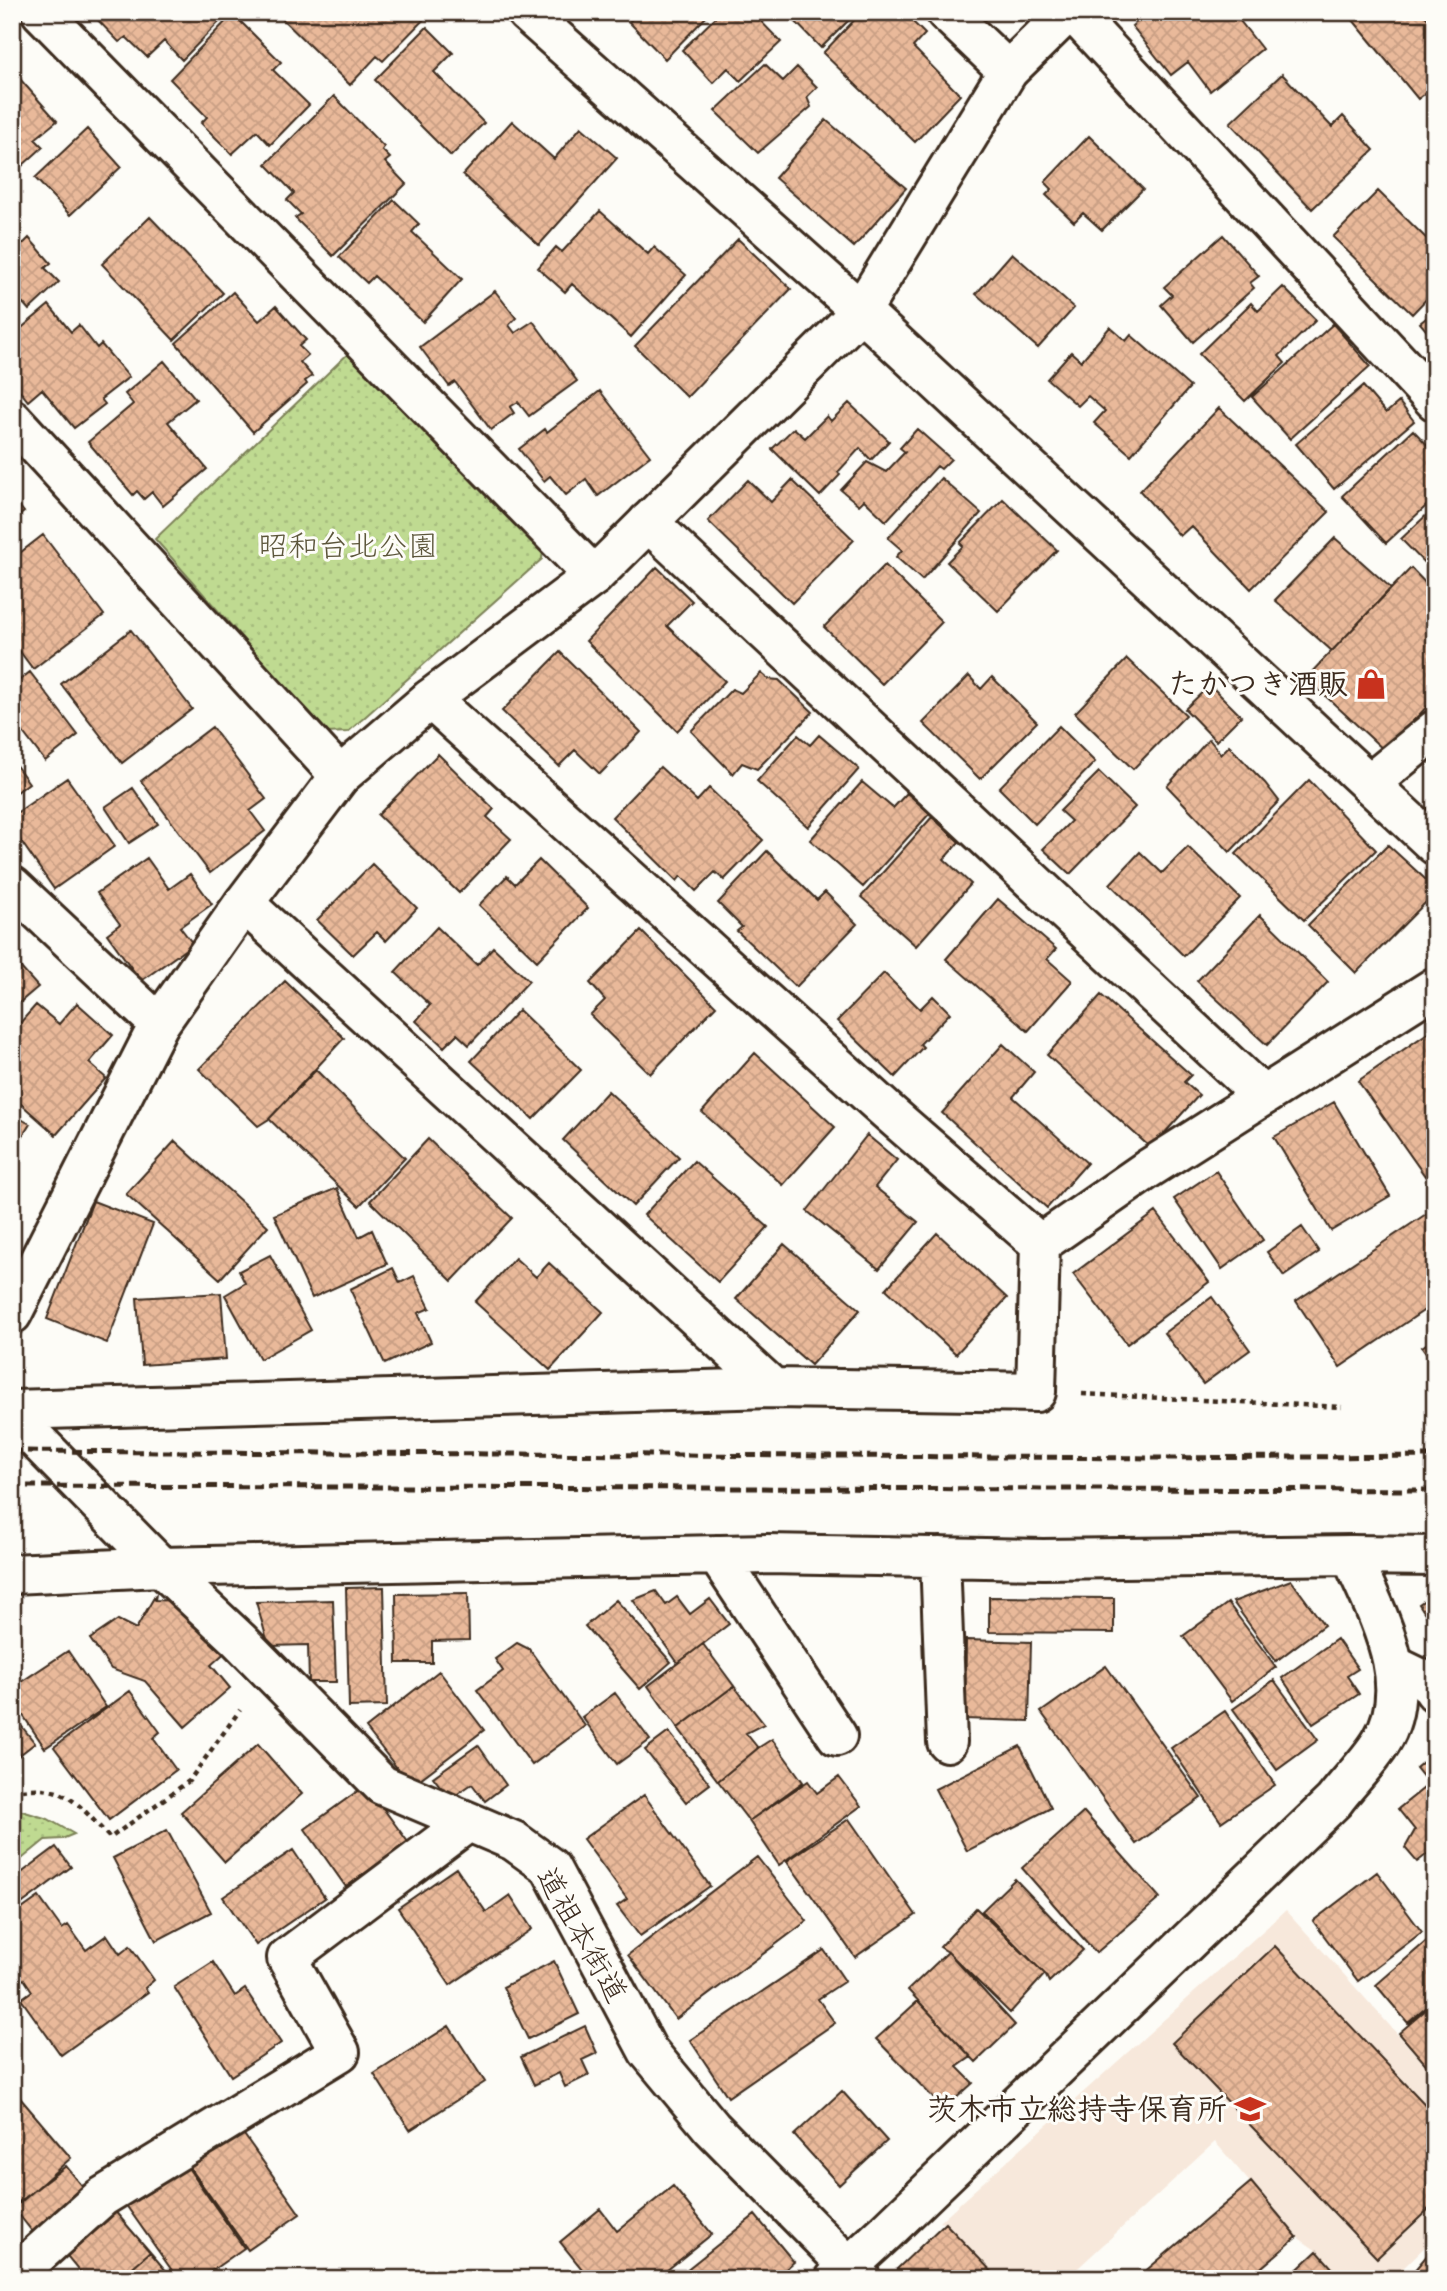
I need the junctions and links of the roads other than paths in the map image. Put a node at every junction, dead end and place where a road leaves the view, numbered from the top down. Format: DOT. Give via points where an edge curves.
graph roads {
  1 [pos="41,12"];
  2 [pos="526,12"];
  3 [pos="947,12"];
  4 [pos="1068,12"];
  5 [pos="1073,12"];
  6 [pos="1008,71"];
  7 [pos="861,311"];
  8 [pos="1435,401"];
  9 [pos="12,419"];
  10 [pos="648,522"];
  11 [pos="594,576"];
  12 [pos="429,699"];
  13 [pos="1435,730"];
  14 [pos="340,776"];
  15 [pos="1369,784"];
  16 [pos="1435,845"];
  17 [pos="12,886"];
  18 [pos="244,903"];
  19 [pos="1435,987"];
  20 [pos="159,1024"];
  21 [pos="1264,1096"];
  22 [pos="1040,1244"];
  23 [pos="12,1314"];
  24 [pos="773,1388"];
  25 [pos="12,1412"];
  26 [pos="717,1555"];
  27 [pos="1351,1555"];
  28 [pos="1435,1556"];
  29 [pos="940,1557"];
  30 [pos="161,1567"];
  31 [pos="12,1574"];
  32 [pos="1395,1666"];
  33 [pos="1435,1692"];
  34 [pos="836,1736"];
  35 [pos="947,1742"];
  36 [pos="468,1822"];
  37 [pos="34,2257"];
  38 [pos="848,2275"];
  1 -- 11 [label="street"];
  2 -- 7 [label="street"];
  3 -- 6 [label="street"];
  4 -- 6 [label="street"];
  5 -- 8 [label="street"];
  6 -- 7 [label="street"];
  7 -- 10 [label="street"];
  7 -- 15 [label="street"];
  9 -- 14 [label="street"];
  10 -- 11 [label="street"];
  10 -- 21 [label="street"];
  11 -- 12 [label="street"];
  12 -- 14 [label="street"];
  12 -- 22 [label="street"];
  13 -- 15 [label="street"];
  14 -- 18 [label="street"];
  15 -- 16 [label="street"];
  17 -- 20 [label="street"];
  18 -- 20 [label="street"];
  18 -- 24 [label="street"];
  19 -- 21 [label="street"];
  20 -- 23 [label="street"];
  21 -- 22 [label="street"];
  22 -- 24 [label="street" via="1035,1392"];
  24 -- 25 [label="street"];
  25 -- 30 [label="street, 道祖本街道"];
  26 -- 29 [label="street"];
  26 -- 30 [label="street"];
  26 -- 34 [label="street"];
  27 -- 28 [label="street"];
  27 -- 29 [label="street"];
  27 -- 32 [label="street"];
  29 -- 35 [label="street"];
  30 -- 31 [label="street"];
  30 -- 36 [label="street, 道祖本街道" via="382,1785"];
  32 -- 33 [label="street" via="1428,1682"];
  32 -- 38 [label="street" via="1396,1701 1382,1740 1334,1801"];
  36 -- 37 [label="street" via="287,1958 340,2052 102,2197"];
  36 -- 38 [label="street, 道祖本街道" via="514,1841 550,1867 648,2051 712,2128"];
}
